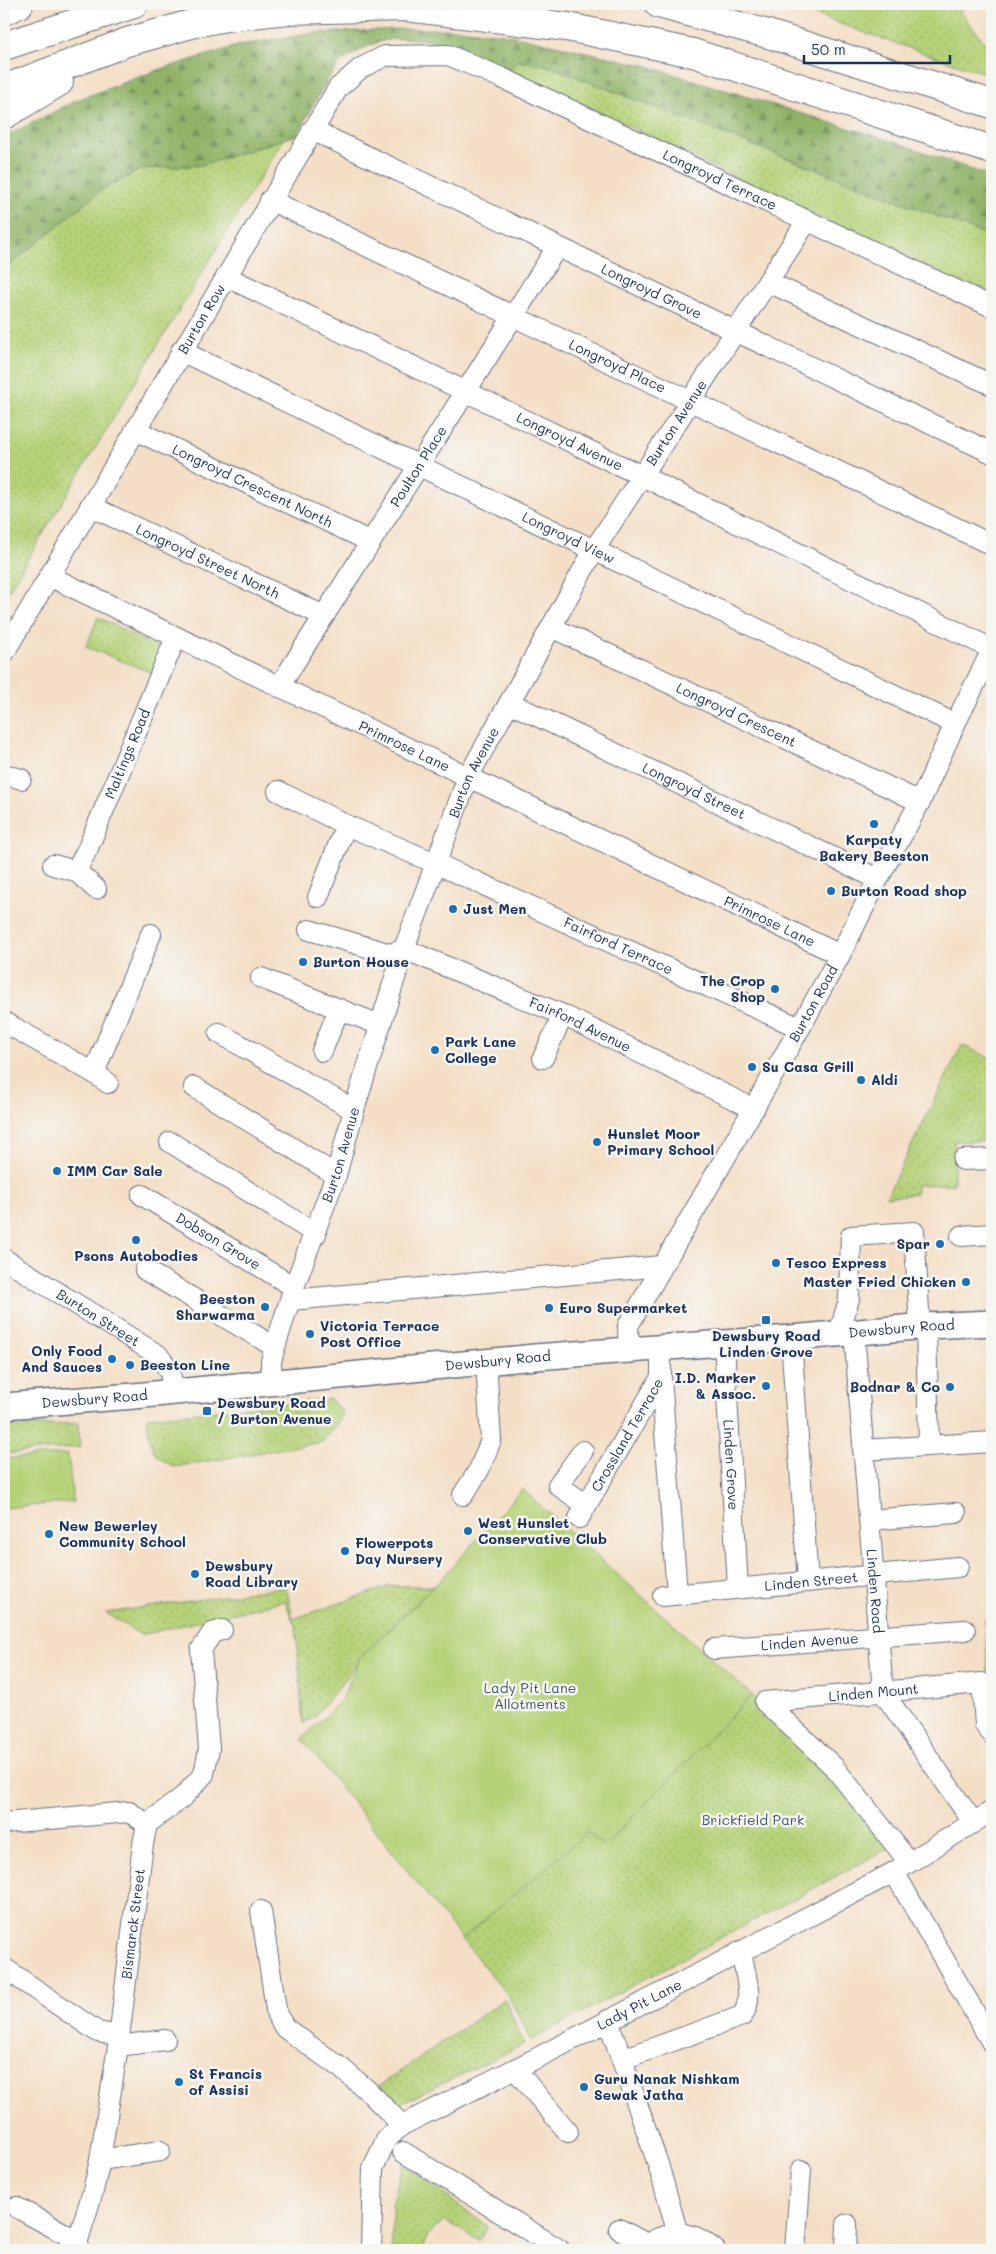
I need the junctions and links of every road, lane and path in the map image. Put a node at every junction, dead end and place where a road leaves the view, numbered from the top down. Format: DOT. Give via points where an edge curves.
graph roads {
  1 [pos="19,4"];
  2 [pos="134,4"];
  3 [pos="659,4"];
  4 [pos="710,4"];
  5 [pos="4,11"];
  6 [pos="127,42"];
  7 [pos="4,46"];
  8 [pos="448,55"];
  9 [pos="4,89"];
  10 [pos="982,101"];
  11 [pos="4,115"];
  12 [pos="312,130"];
  13 [pos="992,150"];
  14 [pos="270,200"];
  15 [pos="807,221"];
  16 [pos="557,246"];
  17 [pos="227,277"];
  18 [pos="768,282"];
  19 [pos="992,307"];
  20 [pos="513,316"];
  21 [pos="736,331"];
  22 [pos="181,351"];
  23 [pos="992,385"];
  24 [pos="466,392"];
  25 [pos="691,401"];
  26 [pos="135,430"];
  27 [pos="992,453"];
  28 [pos="419,466"];
  29 [pos="642,476"];
  30 [pos="90,506"];
  31 [pos="371,542"];
  32 [pos="992,545"];
  33 [pos="594,550"];
  34 [pos="49,576"];
  35 [pos="324,616"];
  36 [pos="552,627"];
  37 [pos="176,637"];
  38 [pos="992,650"];
  39 [pos="4,653"];
  40 [pos="279,687"];
  41 [pos="510,703"];
  42 [pos="955,724"];
  43 [pos="468,777"];
  44 [pos="278,791"];
  45 [pos="920,802"];
  46 [pos="346,825"];
  47 [pos="435,863"];
  48 [pos="53,865"];
  49 [pos="76,871"];
  50 [pos="878,879"];
  51 [pos="96,889"];
  52 [pos="318,897"];
  53 [pos="309,930"];
  54 [pos="151,934"];
  55 [pos="404,949"];
  56 [pos="840,955"];
  57 [pos="261,978"];
  58 [pos="339,1009"];
  59 [pos="563,1015"];
  60 [pos="4,1022"];
  61 [pos="380,1025"];
  62 [pos="800,1028"];
  63 [pos="219,1033"];
  64 [pos="322,1051"];
  65 [pos="543,1058"];
  66 [pos="194,1087"];
  67 [pos="754,1109"];
  68 [pos="354,1110"];
  69 [pos="170,1142"];
  70 [pos="992,1159"];
  71 [pos="963,1160"];
  72 [pos="336,1175"];
  73 [pos="142,1195"];
  74 [pos="316,1234"];
  75 [pos="992,1234"];
  76 [pos="961,1236"];
  77 [pos="4,1259"];
  78 [pos="662,1266"];
  79 [pos="145,1270"];
  80 [pos="293,1293"];
  81 [pos="992,1323"];
  82 [pos="923,1326"];
  83 [pos="846,1333"];
  84 [pos="791,1338"];
  85 [pos="724,1343"];
  86 [pos="275,1347"];
  87 [pos="661,1348"];
  88 [pos="629,1350"];
  89 [pos="486,1362"];
  90 [pos="661,1377"];
  91 [pos="272,1382"];
  92 [pos="173,1392"];
  93 [pos="4,1406"];
  94 [pos="992,1442"];
  95 [pos="929,1445"];
  96 [pos="863,1450"];
  97 [pos="583,1451"];
  98 [pos="463,1495"];
  99 [pos="956,1514"];
  100 [pos="869,1520"];
  101 [pos="958,1568"];
  102 [pos="874,1576"];
  103 [pos="808,1582"];
  104 [pos="738,1588"];
  105 [pos="222,1630"];
  106 [pos="965,1630"];
  107 [pos="878,1636"];
  108 [pos="714,1649"];
  109 [pos="883,1692"];
  110 [pos="992,1734"];
  111 [pos="992,1811"];
  112 [pos="973,1822"];
  113 [pos="4,1823"];
  114 [pos="147,1824"];
  115 [pos="902,1867"];
  116 [pos="261,1911"];
  117 [pos="741,1951"];
  118 [pos="4,1968"];
  119 [pos="985,2013"];
  120 [pos="608,2020"];
  121 [pos="165,2040"];
  122 [pos="118,2041"];
  123 [pos="992,2043"];
  124 [pos="623,2059"];
  125 [pos="515,2069"];
  126 [pos="402,2125"];
  127 [pos="568,2132"];
  128 [pos="160,2151"];
  129 [pos="404,2152"];
  130 [pos="100,2160"];
  131 [pos="801,2170"];
  132 [pos="16,2207"];
  133 [pos="847,2224"];
  134 [pos="619,2229"];
  135 [pos="678,2234"];
  136 [pos="77,2246"];
  137 [pos="644,2247"];
  138 [pos="371,2250"];
  139 [pos="560,2250"];
  140 [pos="715,2250"];
  141 [pos="795,2250"];
  142 [pos="846,2250"];
  1 -- 5 [label="highway"];
  2 -- 7 [label="highway"];
  3 -- 10 [label="highway" via="768,34"];
  4 -- 10 [label="highway"];
  6 -- 9 [label="highway"];
  6 -- 11 [label="highway"];
  6 -- 13 [label="highway" via="203,21 288,10 406,8 453,12 567,27 693,53"];
  8 -- 12 [label="street, Burton Row" via="385,56 361,68 338,88"];
  8 -- 15 [label="street, Longroyd Terrace"];
  12 -- 14 [label="street, Burton Row"];
  12 -- 16 [label="street, Longroyd Grove"];
  14 -- 17 [label="street, Burton Row"];
  14 -- 20 [label="street, Longroyd Place"];
  15 -- 18 [label="street, Burton Avenue"];
  15 -- 19 [label="street, Longroyd Terrace"];
  16 -- 20 [label="street, Poulton Place"];
  16 -- 21 [label="street, Longroyd Grove"];
  17 -- 22 [label="street, Burton Row"];
  17 -- 24 [label="street, Longroyd Avenue"];
  18 -- 21 [label="street, Burton Avenue"];
  18 -- 23 [label="street"];
  20 -- 24 [label="street, Poulton Place"];
  20 -- 25 [label="street, Longroyd Place"];
  21 -- 25 [label="street, Burton Avenue"];
  21 -- 27 [label="street, Longroyd Grove"];
  22 -- 26 [label="street, Burton Row"];
  22 -- 28 [label="street, Longroyd View"];
  24 -- 28 [label="street, Poulton Place"];
  24 -- 29 [label="street, Longroyd Avenue"];
  25 -- 29 [label="street, Burton Avenue"];
  25 -- 32 [label="street, Longroyd Place"];
  26 -- 30 [label="street, Burton Row"];
  26 -- 31 [label="street, Longroyd Crescent North"];
  28 -- 31 [label="street, Poulton Place"];
  28 -- 33 [label="street, Longroyd View"];
  29 -- 33 [label="street, Burton Avenue"];
  29 -- 38 [label="street, Longroyd Avenue"];
  30 -- 34 [label="street, Burton Row"];
  30 -- 35 [label="street, Longroyd Street North"];
  31 -- 35 [label="street, Poulton Place"];
  33 -- 36 [label="street, Burton Avenue"];
  33 -- 42 [label="street, Longroyd View"];
  34 -- 37 [label="street, Primrose Lane"];
  34 -- 39 [label="street, Burton Row"];
  35 -- 40 [label="street, Poulton Place"];
  36 -- 41 [label="street, Burton Avenue"];
  36 -- 45 [label="street, Longroyd Crescent"];
  37 -- 40 [label="street, Primrose Lane"];
  37 -- 49 [label="street, Maltings Road"];
  38 -- 42 [label="street, Burton Road"];
  40 -- 43 [label="street, Primrose Lane"];
  41 -- 43 [label="street, Burton Avenue"];
  41 -- 50 [label="street, Longroyd Street"];
  42 -- 45 [label="street, Burton Road"];
  43 -- 47 [label="street, Burton Avenue"];
  43 -- 56 [label="street, Primrose Lane"];
  44 -- 46 [label="street, Fairford Terrace"];
  45 -- 50 [label="street, Burton Road"];
  46 -- 47 [label="street, Fairford Terrace"];
  46 -- 52 [label="street"];
  47 -- 55 [label="street, Burton Avenue"];
  47 -- 62 [label="street, Fairford Terrace"];
  48 -- 49 [label="street"];
  49 -- 51 [label="street"];
  50 -- 56 [label="street, Burton Road"];
  53 -- 55 [label="street" via="391,954"];
  54 -- 60 [label="street" via="101,1078"];
  55 -- 59 [label="street, Fairford Avenue"];
  55 -- 61 [label="street, Burton Avenue"];
  56 -- 62 [label="street, Burton Road"];
  57 -- 58 [label="street"];
  58 -- 61 [label="street"];
  58 -- 64 [label="street"];
  59 -- 65 [label="street"];
  59 -- 67 [label="street, Fairford Avenue"];
  61 -- 68 [label="street, Burton Avenue"];
  62 -- 67 [label="street, Burton Road"];
  63 -- 68 [label="street"];
  66 -- 72 [label="street"];
  67 -- 78 [label="street, Burton Road"];
  68 -- 72 [label="street, Burton Avenue"];
  69 -- 74 [label="street"];
  70 -- 71 [label="street"];
  72 -- 74 [label="street, Burton Avenue"];
  73 -- 80 [label="street, Dobson Grove"];
  74 -- 80 [label="street, Burton Avenue"];
  75 -- 76 [label="street"];
  77 -- 92 [label="street, Burton Street" via="158,1355 170,1372"];
  78 -- 80 [label="street"];
  78 -- 88 [label="street, Burton Road" via="628,1326"];
  79 -- 86 [label="street"];
  80 -- 86 [label="street, Burton Avenue"];
  81 -- 82 [label="main road, Dewsbury Road"];
  82 -- 83 [label="main road, Dewsbury Road"];
  82 -- 83 [label="street" via="914,1232 851,1236"];
  82 -- 95 [label="street"];
  83 -- 84 [label="main road, Dewsbury Road"];
  83 -- 96 [label="street, Linden Road" via="857,1371"];
  84 -- 85 [label="main road, Dewsbury Road"];
  84 -- 103 [label="street"];
  85 -- 87 [label="main road, Dewsbury Road"];
  85 -- 104 [label="street, Linden Grove"];
  86 -- 91 [label="street, Burton Avenue" via="271,1361"];
  87 -- 88 [label="main road, Dewsbury Road"];
  87 -- 90 [label="street, Crossland Terrace"];
  88 -- 89 [label="main road, Dewsbury Road"];
  89 -- 91 [label="main road, Dewsbury Road"];
  89 -- 98 [label="street" via="491,1440 479,1470"];
  90 -- 97 [label="street, Crossland Terrace" via="583,1512 558,1486"];
  90 -- 104 [label="street, Linden Street" via="670,1595"];
  91 -- 92 [label="main road, Dewsbury Road"];
  92 -- 93 [label="main road, Dewsbury Road"];
  94 -- 95 [label="street"];
  95 -- 96 [label="street"];
  96 -- 100 [label="street, Linden Road"];
  99 -- 100 [label="street"];
  100 -- 102 [label="street, Linden Road"];
  101 -- 102 [label="street, Linden Street"];
  102 -- 103 [label="street, Linden Street"];
  102 -- 107 [label="street, Linden Road"];
  103 -- 104 [label="street, Linden Street"];
  105 -- 114 [label="street" via="212,1633 201,1650 209,1749 204,1774 184,1796"];
  106 -- 107 [label="street, Linden Avenue"];
  107 -- 108 [label="street, Linden Avenue"];
  107 -- 109 [label="street, Linden Road"];
  109 -- 110 [label="street, Linden Mount" via="982,1683 985,1725"];
  109 -- 112 [label="street, Linden Road"];
  109 -- 115 [label="street, Linden Mount" via="765,1702 834,1768"];
  111 -- 112 [label="street, Lady Pit Lane"];
  112 -- 115 [label="street, Lady Pit Lane"];
  113 -- 114 [label="street" via="129,1812"];
  114 -- 122 [label="street, Bismarck Street"];
  115 -- 117 [label="street, Lady Pit Lane"];
  115 -- 119 [label="street"];
  116 -- 126 [label="street" via="278,2015 285,2028 347,2073"];
  117 -- 120 [label="street, Lady Pit Lane"];
  117 -- 124 [label="street" via="749,1996 742,2016"];
  118 -- 122 [label="street" via="98,2032"];
  119 -- 123 [label="street"];
  120 -- 124 [label="street"];
  120 -- 125 [label="street, Lady Pit Lane"];
  121 -- 122 [label="street"];
  122 -- 130 [label="street, Bismarck Street"];
  124 -- 135 [label="street"];
  125 -- 126 [label="street, Lady Pit Lane"];
  125 -- 127 [label="street"];
  126 -- 138 [label="street, Lady Pit Lane" via="386,2140 372,2168"];
  128 -- 130 [label="street"];
  129 -- 139 [label="street"];
  130 -- 136 [label="street, Bismarck Street"];
  131 -- 141 [label="street"];
  132 -- 136 [label="street"];
  133 -- 142 [label="street"];
  134 -- 137 [label="street"];
  135 -- 137 [label="street" via="662,2237"];
  135 -- 140 [label="street" via="692,2235"];
}
